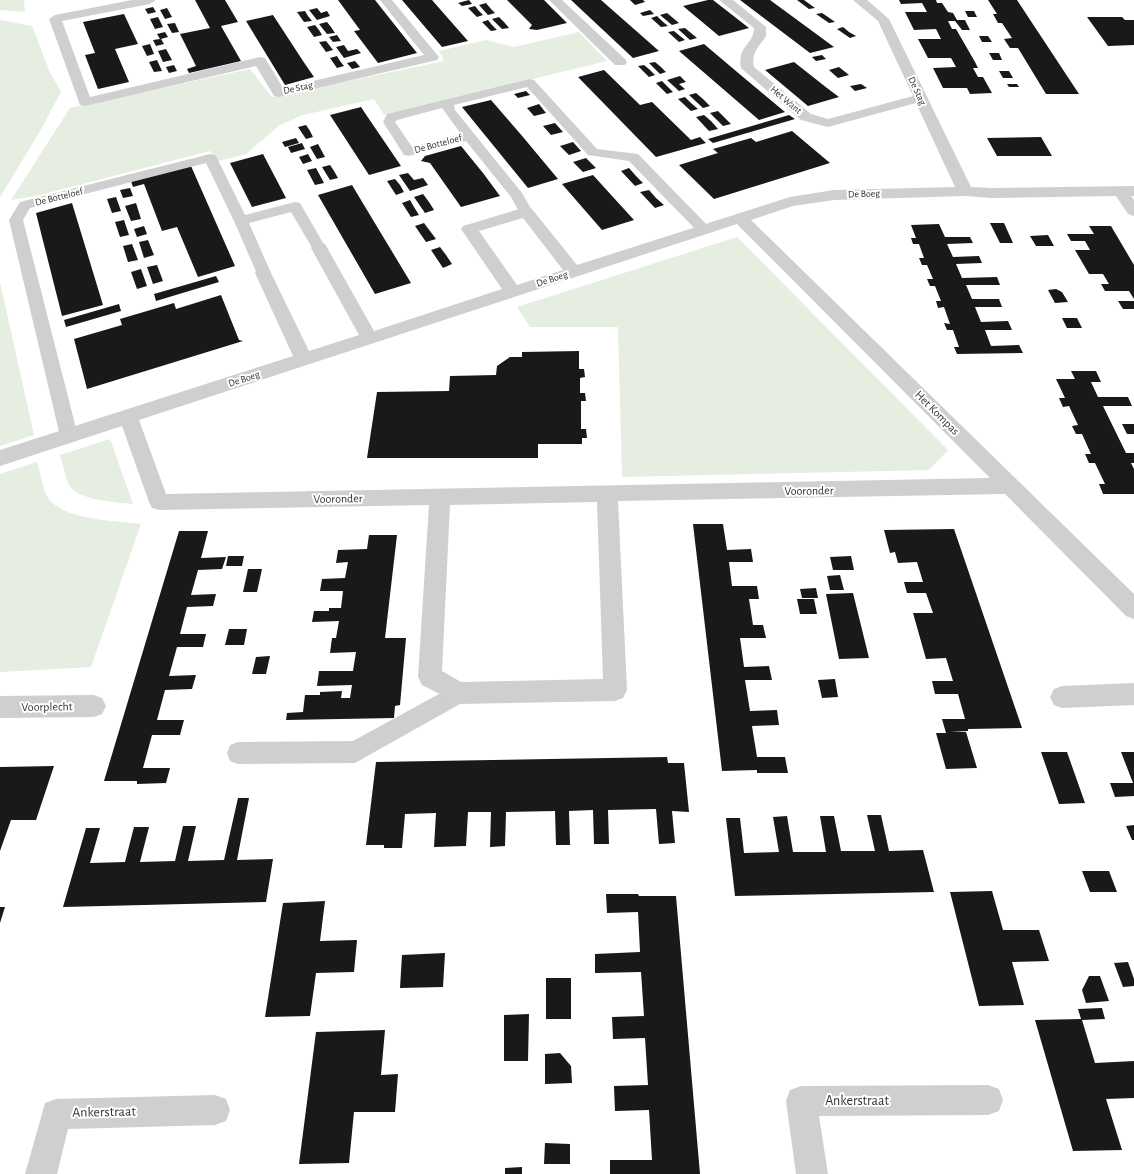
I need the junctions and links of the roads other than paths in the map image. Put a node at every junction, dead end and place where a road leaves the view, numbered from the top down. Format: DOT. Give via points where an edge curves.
graph roads {
  1 [pos="150,0"];
  2 [pos="386,0"];
  3 [pos="555,0"];
  4 [pos="725,0"];
  5 [pos="859,0"];
  6 [pos="620,62"];
  7 [pos="920,98"];
  8 [pos="448,104"];
  9 [pos="469,136"];
  10 [pos="965,191"];
  11 [pos="1127,191"];
  12 [pos="1134,211"];
  13 [pos="526,212"];
  14 [pos="740,218"];
  15 [pos="241,221"];
  16 [pos="704,230"];
  17 [pos="319,248"];
  18 [pos="574,272"];
  19 [pos="263,273"];
  20 [pos="513,292"];
  21 [pos="369,338"];
  22 [pos="304,360"];
  23 [pos="128,416"];
  24 [pos="69,436"];
  25 [pos="0,458"];
  26 [pos="1011,486"];
  27 [pos="607,495"];
  28 [pos="440,497"];
  29 [pos="1134,609"];
  30 [pos="459,693"];
  31 [pos="1134,694"];
  32 [pos="1062,697"];
  33 [pos="94,706"];
  34 [pos="0,707"];
  35 [pos="238,753"];
  36 [pos="988,1100"];
  37 [pos="215,1110"];
  38 [pos="40,1174"];
  39 [pos="812,1174"];
  1 -- 2 [label="street, De Stag" via="55,19 85,102 260,62 279,93 432,57"];
  3 -- 6 [label="street"];
  4 -- 7 [label="street, Het Want" via="760,27 760,36 748,48 748,68 806,117 828,123"];
  5 -- 7 [label="street, De Stag" via="883,19"];
  7 -- 10 [label="street, De Stag"];
  8 -- 9 [label="lane, De Botteloef" via="449,111"];
  8 -- 9 [label="lane, De Botteloef" via="392,117 389,122 409,152"];
  8 -- 16 [label="lane, De Botteloef" via="530,83 593,152 632,157"];
  9 -- 13 [label="lane, De Botteloef" via="517,196"];
  10 -- 11 [label="street, De Boeg"];
  10 -- 14 [label="street, De Boeg" via="834,195 790,202"];
  11 -- 12 [label="street, De Boeg"];
  13 -- 18 [label="street, De Botteloef"];
  13 -- 20 [label="street" via="469,229"];
  14 -- 16 [label="street, De Boeg"];
  14 -- 26 [label="street, Het Kompas"];
  15 -- 17 [label="lane" via="295,206"];
  15 -- 19 [label="lane, De Botteloef"];
  15 -- 24 [label="lane, De Botteloef" via="210,158 25,205 16,220"];
  16 -- 18 [label="street, De Boeg"];
  17 -- 21 [label="street"];
  18 -- 20 [label="street, De Boeg"];
  19 -- 22 [label="street, De Botteloef"];
  20 -- 21 [label="street, De Boeg"];
  21 -- 22 [label="street, De Boeg"];
  22 -- 23 [label="street, De Boeg"];
  23 -- 24 [label="street, De Boeg"];
  23 -- 28 [label="street, Vooronder" via="159,502"];
  24 -- 25 [label="street, De Boeg"];
  26 -- 27 [label="street, Vooronder"];
  26 -- 29 [label="street, Het Kompas"];
  27 -- 28 [label="street, Vooronder"];
  27 -- 30 [label="street" via="615,690"];
  28 -- 30 [label="street" via="430,677"];
  30 -- 35 [label="lane" via="355,752"];
  31 -- 32 [label="street"];
  33 -- 34 [label="street, Voorplecht"];
  36 -- 39 [label="street, Ankerstraat" via="801,1101"];
  37 -- 38 [label="street, Ankerstraat" via="56,1114"];
}
